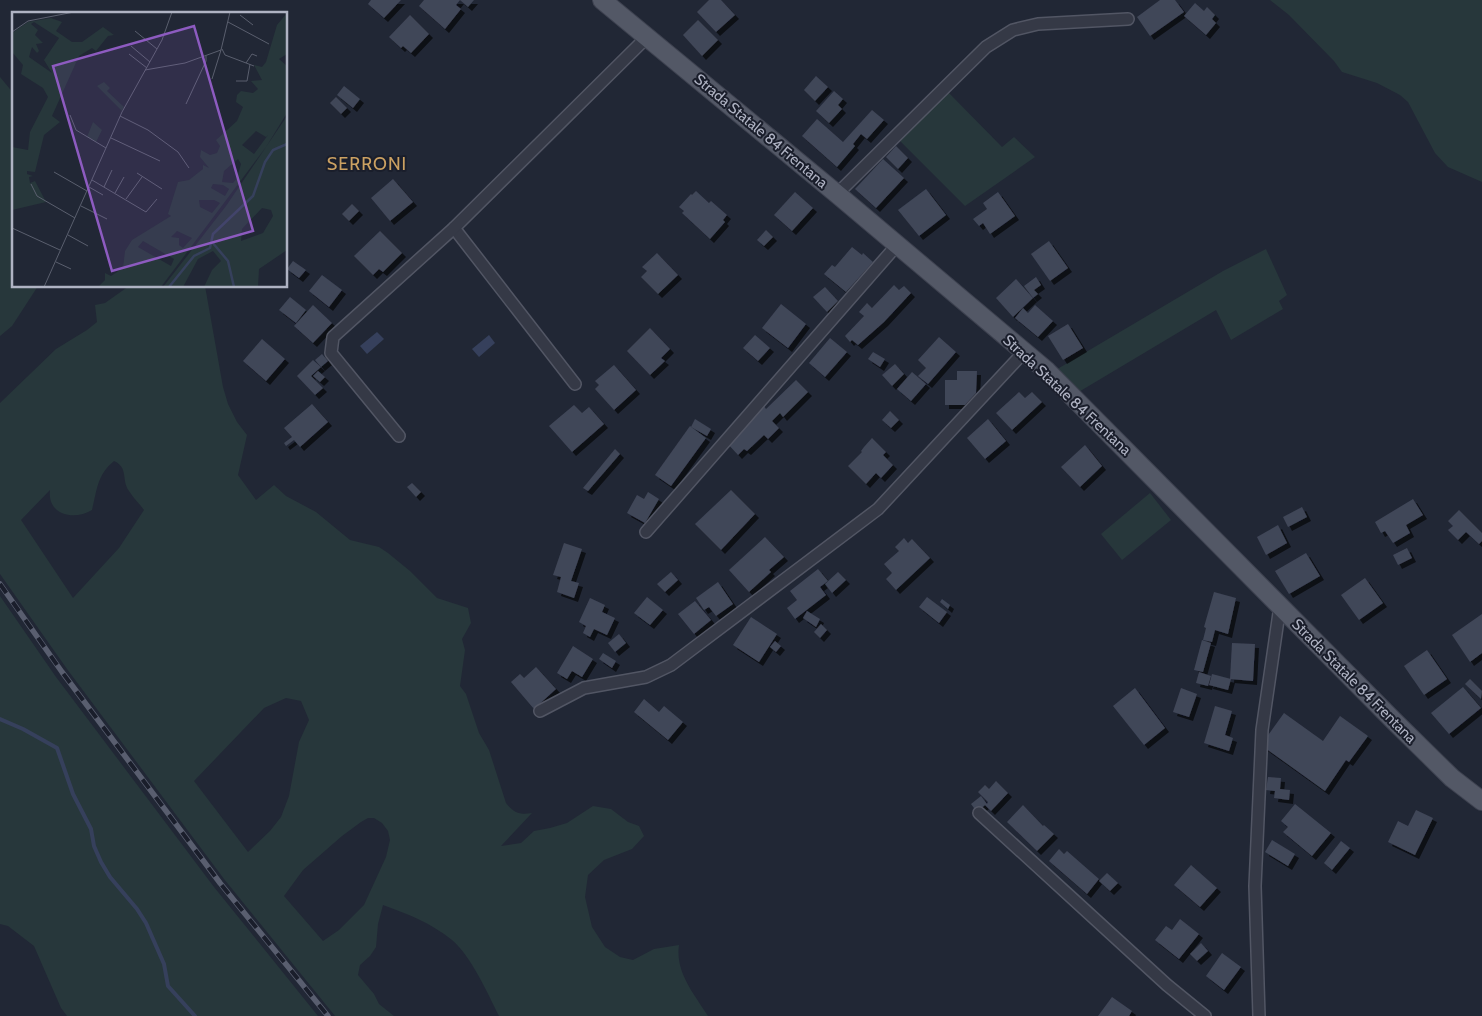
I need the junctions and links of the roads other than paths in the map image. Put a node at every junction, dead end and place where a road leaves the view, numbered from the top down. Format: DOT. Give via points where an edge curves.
graph roads {
  1 [pos="602,0"];
  2 [pos="1128,19"];
  3 [pos="647,37"];
  4 [pos="837,194"];
  5 [pos="454,228"];
  6 [pos="897,245"];
  7 [pos="1024,352"];
  8 [pos="575,384"];
  9 [pos="399,436"];
  10 [pos="646,532"];
  11 [pos="1280,606"];
  12 [pos="540,712"];
  13 [pos="1482,801"];
  14 [pos="979,813"];
  15 [pos="1205,1016"];
  16 [pos="1259,1016"];
  1 -- 3 [label="main road, Strada Statale 84 Frentana"];
  2 -- 4 [label="street" via="1038,24 1013,30 986,47"];
  3 -- 4 [label="main road, Strada Statale 84 Frentana"];
  3 -- 5 [label="street"];
  4 -- 6 [label="main road, Strada Statale 84 Frentana"];
  5 -- 8 [label="street"];
  5 -- 9 [label="street" via="333,337 331,353"];
  6 -- 7 [label="main road, Strada Statale 84 Frentana"];
  6 -- 10 [label="street"];
  7 -- 11 [label="main road, Strada Statale 84 Frentana"];
  7 -- 12 [label="street" via="878,509 670,665 646,677 584,688"];
  11 -- 13 [label="main road, Strada Statale 84 Frentana" via="1452,778"];
  11 -- 16 [label="street" via="1262,730 1254,886"];
  14 -- 15 [label="street"];
}
